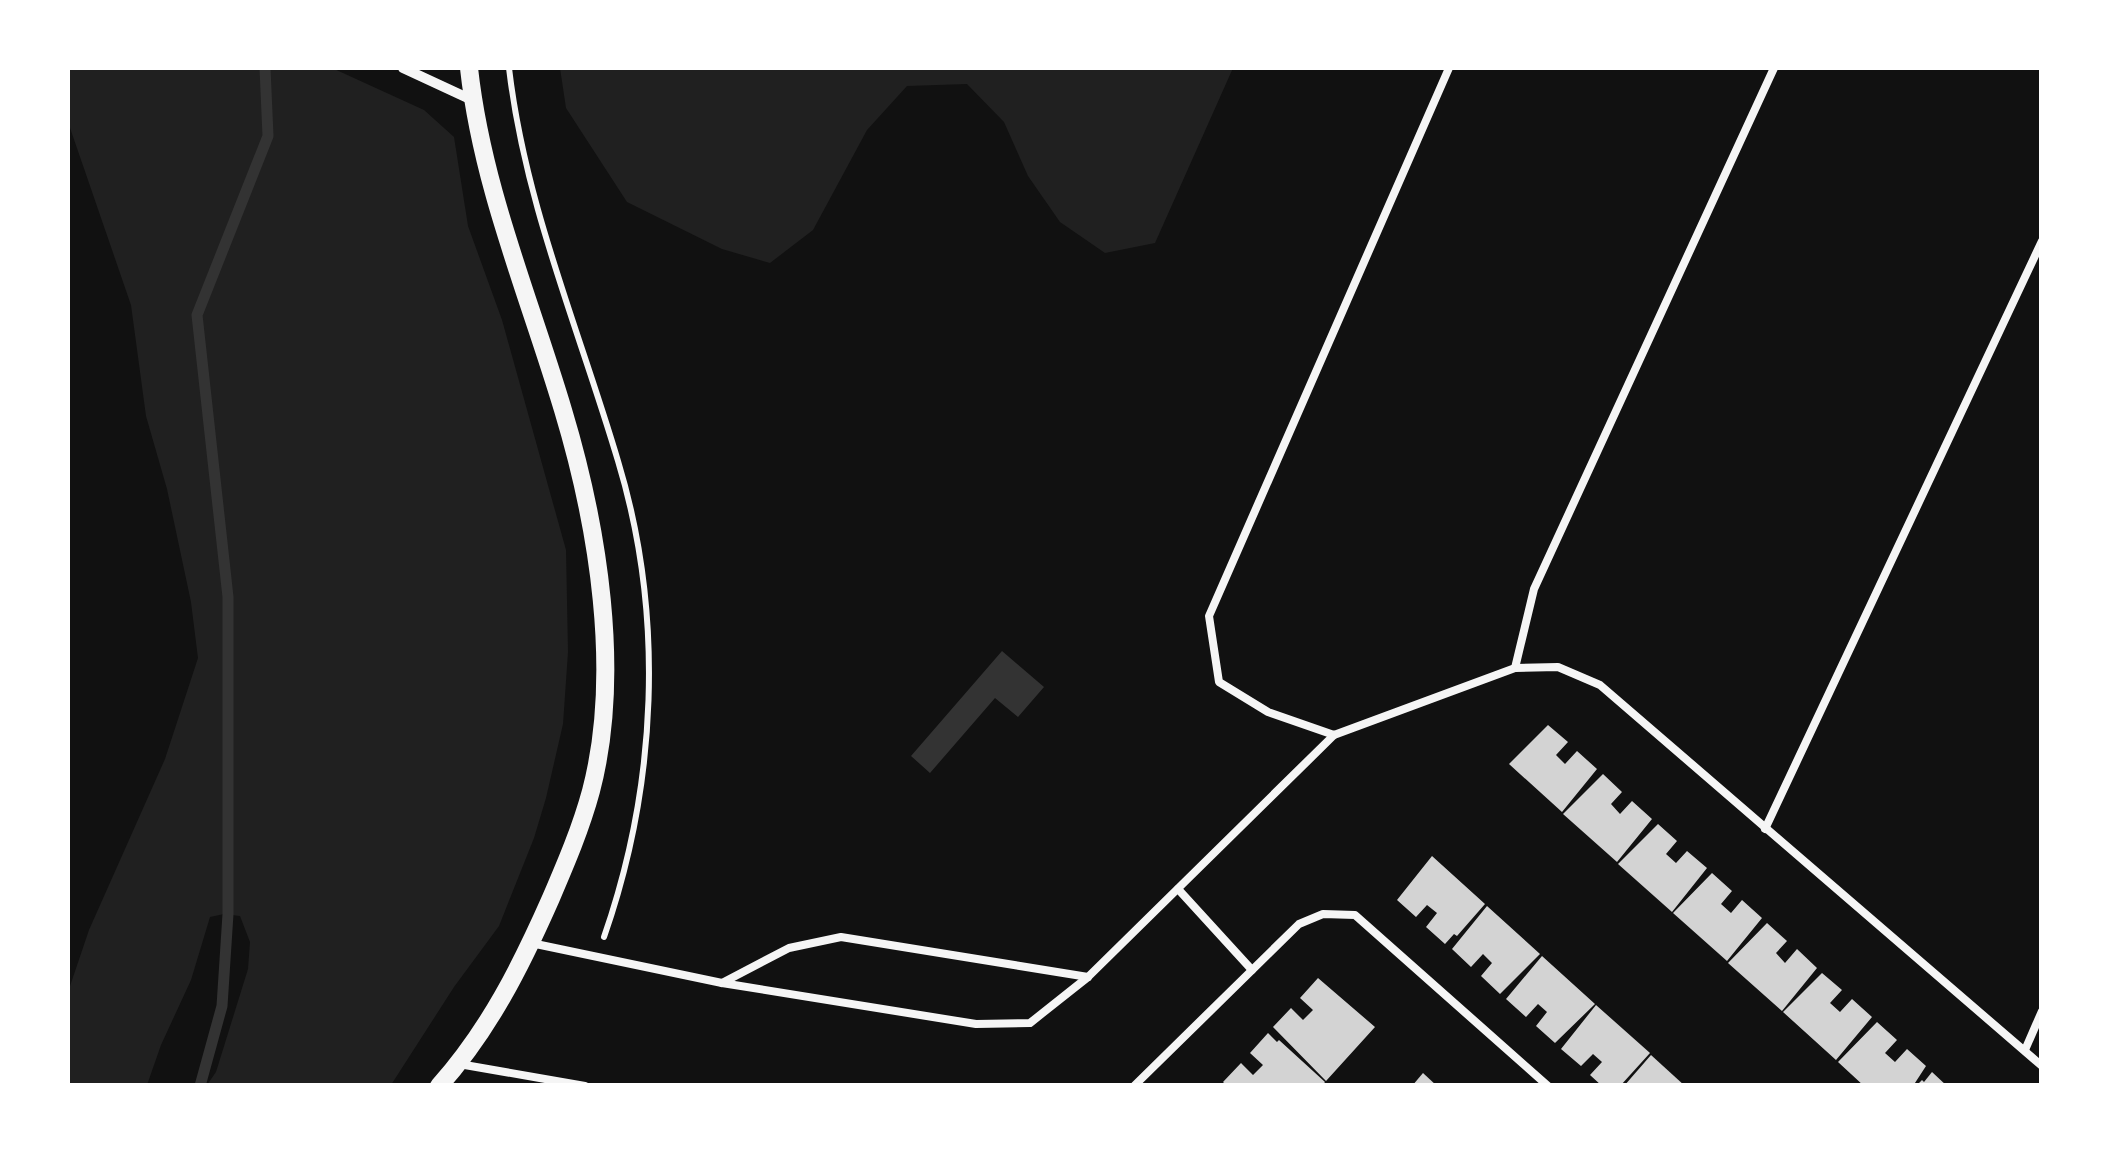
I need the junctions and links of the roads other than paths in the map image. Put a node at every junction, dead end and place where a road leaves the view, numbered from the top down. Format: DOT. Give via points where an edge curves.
graph roads {
  1 [pos="403,68"];
  2 [pos="469,68"];
  3 [pos="1449,68"];
  4 [pos="1774,68"];
  5 [pos="472,100"];
  6 [pos="2041,242"];
  7 [pos="1515,668"];
  8 [pos="1334,735"];
  9 [pos="1764,829"];
  10 [pos="1178,889"];
  11 [pos="531,943"];
  12 [pos="1252,970"];
  13 [pos="1088,977"];
  14 [pos="722,983"];
  15 [pos="2042,1012"];
  16 [pos="2024,1050"];
  17 [pos="459,1064"];
  18 [pos="2042,1066"];
  19 [pos="439,1086"];
  20 [pos="585,1086"];
  21 [pos="1134,1086"];
  22 [pos="1548,1086"];
  1 -- 5 [label="street"];
  2 -- 5 [label="street"];
  3 -- 8 [label="lane" via="1208,616 1219,682 1268,712"];
  4 -- 7 [label="lane" via="1534,589"];
  5 -- 11 [label="street" via="509,250 584,491 606,659 591,790"];
  6 -- 9 [label="lane"];
  7 -- 8 [label="lane"];
  7 -- 9 [label="lane" via="1558,667 1600,684"];
  8 -- 10 [label="lane"];
  9 -- 16 [label="lane"];
  10 -- 12 [label="lane"];
  10 -- 13 [label="lane"];
  11 -- 14 [label="lane"];
  11 -- 17 [label="street"];
  12 -- 21 [label="lane"];
  12 -- 22 [label="lane" via="1299,924 1323,914 1355,914"];
  13 -- 14 [label="lane" via="841,937 789,948"];
  13 -- 14 [label="lane" via="1030,1023 994,1024"];
  15 -- 16 [label="lane"];
  16 -- 18 [label="lane"];
  17 -- 19 [label="street"];
  17 -- 20 [label="lane"];
}
